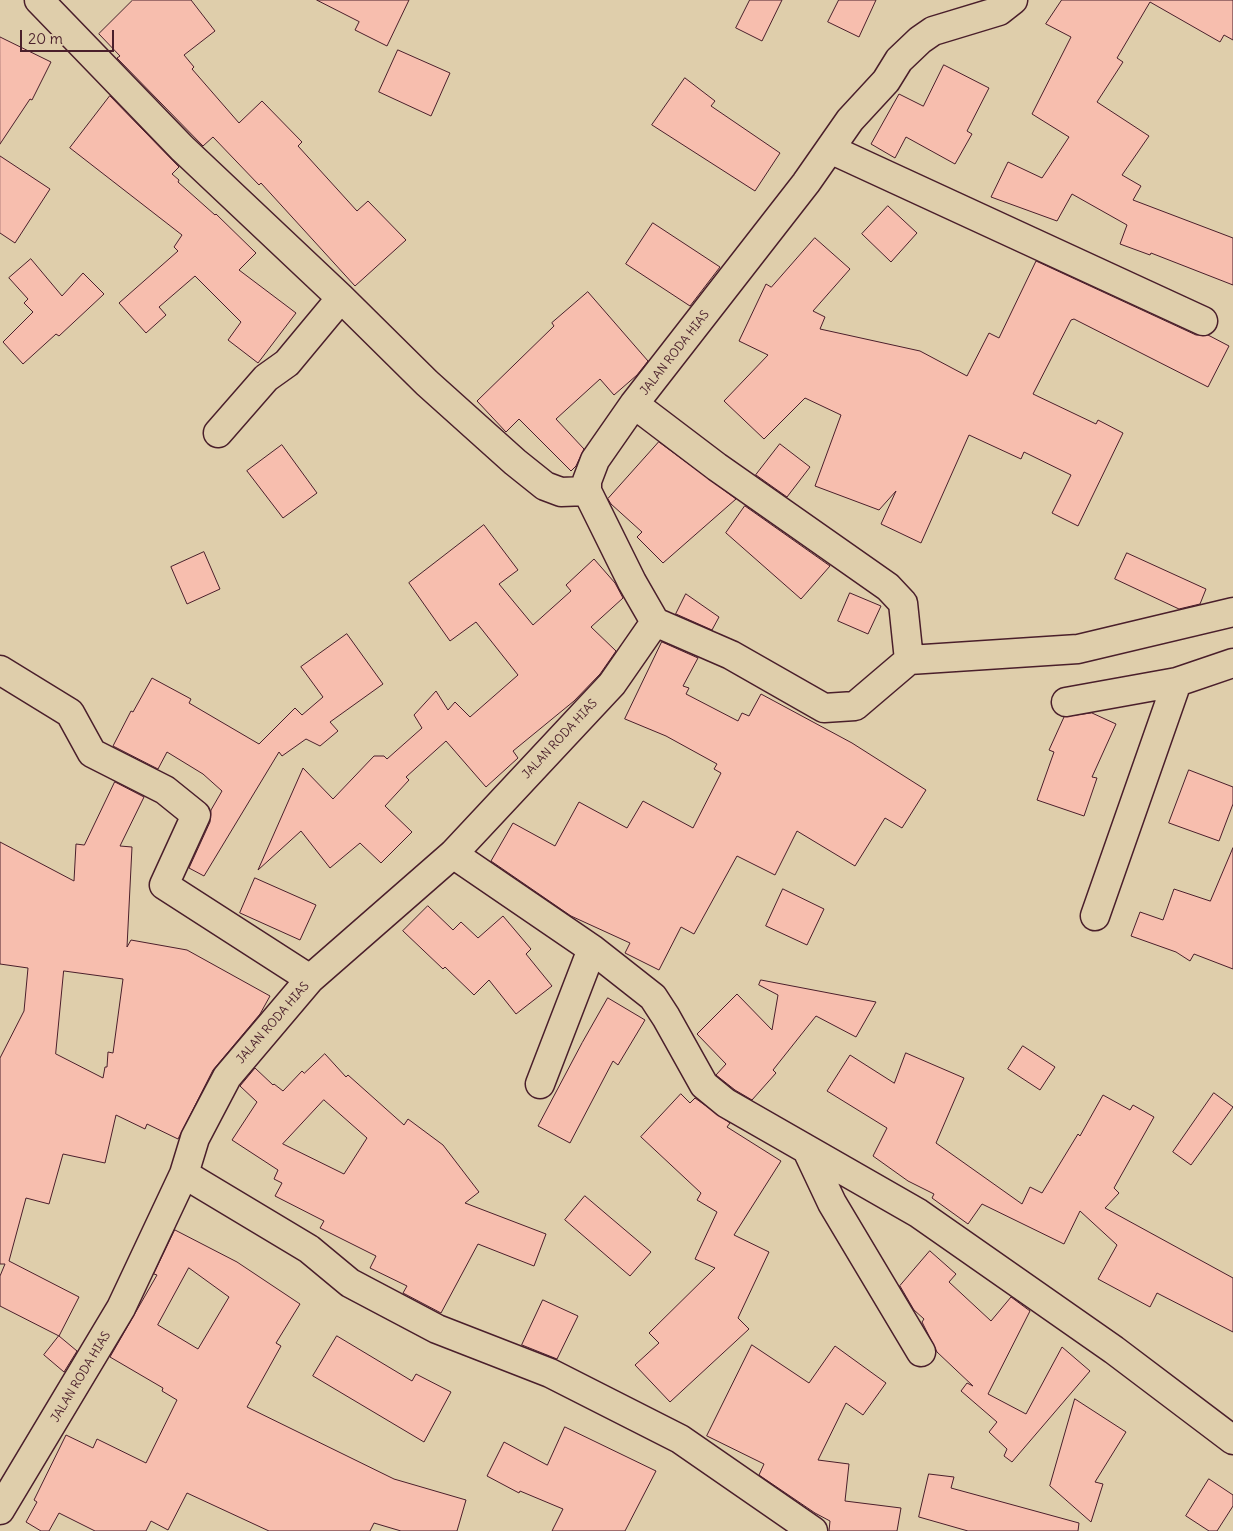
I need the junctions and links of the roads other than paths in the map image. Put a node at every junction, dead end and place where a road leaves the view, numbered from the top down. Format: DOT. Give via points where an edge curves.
graph roads {
  1 [pos="39,0"];
  2 [pos="1013,0"];
  3 [pos="830,149"];
  4 [pos="341,298"];
  5 [pos="1203,322"];
  6 [pos="634,404"];
  7 [pos="218,433"];
  8 [pos="587,491"];
  9 [pos="1233,612"];
  10 [pos="655,622"];
  11 [pos="909,660"];
  12 [pos="1233,663"];
  13 [pos="0,670"];
  14 [pos="1176,682"];
  15 [pos="1066,702"];
  16 [pos="453,854"];
  17 [pos="1094,916"];
  18 [pos="592,949"];
  19 [pos="310,979"];
  20 [pos="540,1084"];
  21 [pos="807,1150"];
  22 [pos="184,1174"];
  23 [pos="921,1352"];
  24 [pos="1233,1440"];
  25 [pos="0,1510"];
  26 [pos="813,1531"];
  1 -- 4 [label="street" via="182,148"];
  2 -- 3 [label="street, JALAN RODA HIAS" via="998,11 933,31 920,40 899,60 886,81 850,120"];
  3 -- 5 [label="street"];
  3 -- 6 [label="street, JALAN RODA HIAS"];
  4 -- 7 [label="street" via="287,363 266,378"];
  4 -- 8 [label="street" via="427,383 545,486 561,492"];
  6 -- 8 [label="street, JALAN RODA HIAS" via="595,460"];
  6 -- 11 [label="street" via="888,587 903,603"];
  8 -- 10 [label="street"];
  9 -- 11 [label="street" via="1078,649"];
  10 -- 11 [label="street" via="731,656 824,708 855,706"];
  10 -- 16 [label="street, JALAN RODA HIAS" via="612,684"];
  12 -- 14 [label="street"];
  13 -- 19 [label="street" via="70,713 92,753 165,790 196,815 164,885"];
  14 -- 15 [label="street"];
  14 -- 17 [label="street"];
  16 -- 18 [label="street"];
  16 -- 19 [label="street, JALAN RODA HIAS"];
  18 -- 20 [label="street"];
  18 -- 21 [label="street" via="652,997 704,1085 726,1104"];
  19 -- 22 [label="street, JALAN RODA HIAS" via="227,1076 194,1138"];
  21 -- 23 [label="street" via="832,1203"];
  21 -- 24 [label="street" via="918,1213 1114,1350"];
  22 -- 25 [label="street, JALAN RODA HIAS" via="122,1308"];
  22 -- 26 [label="street" via="309,1249 350,1283 437,1329 550,1373 680,1438"];
}
